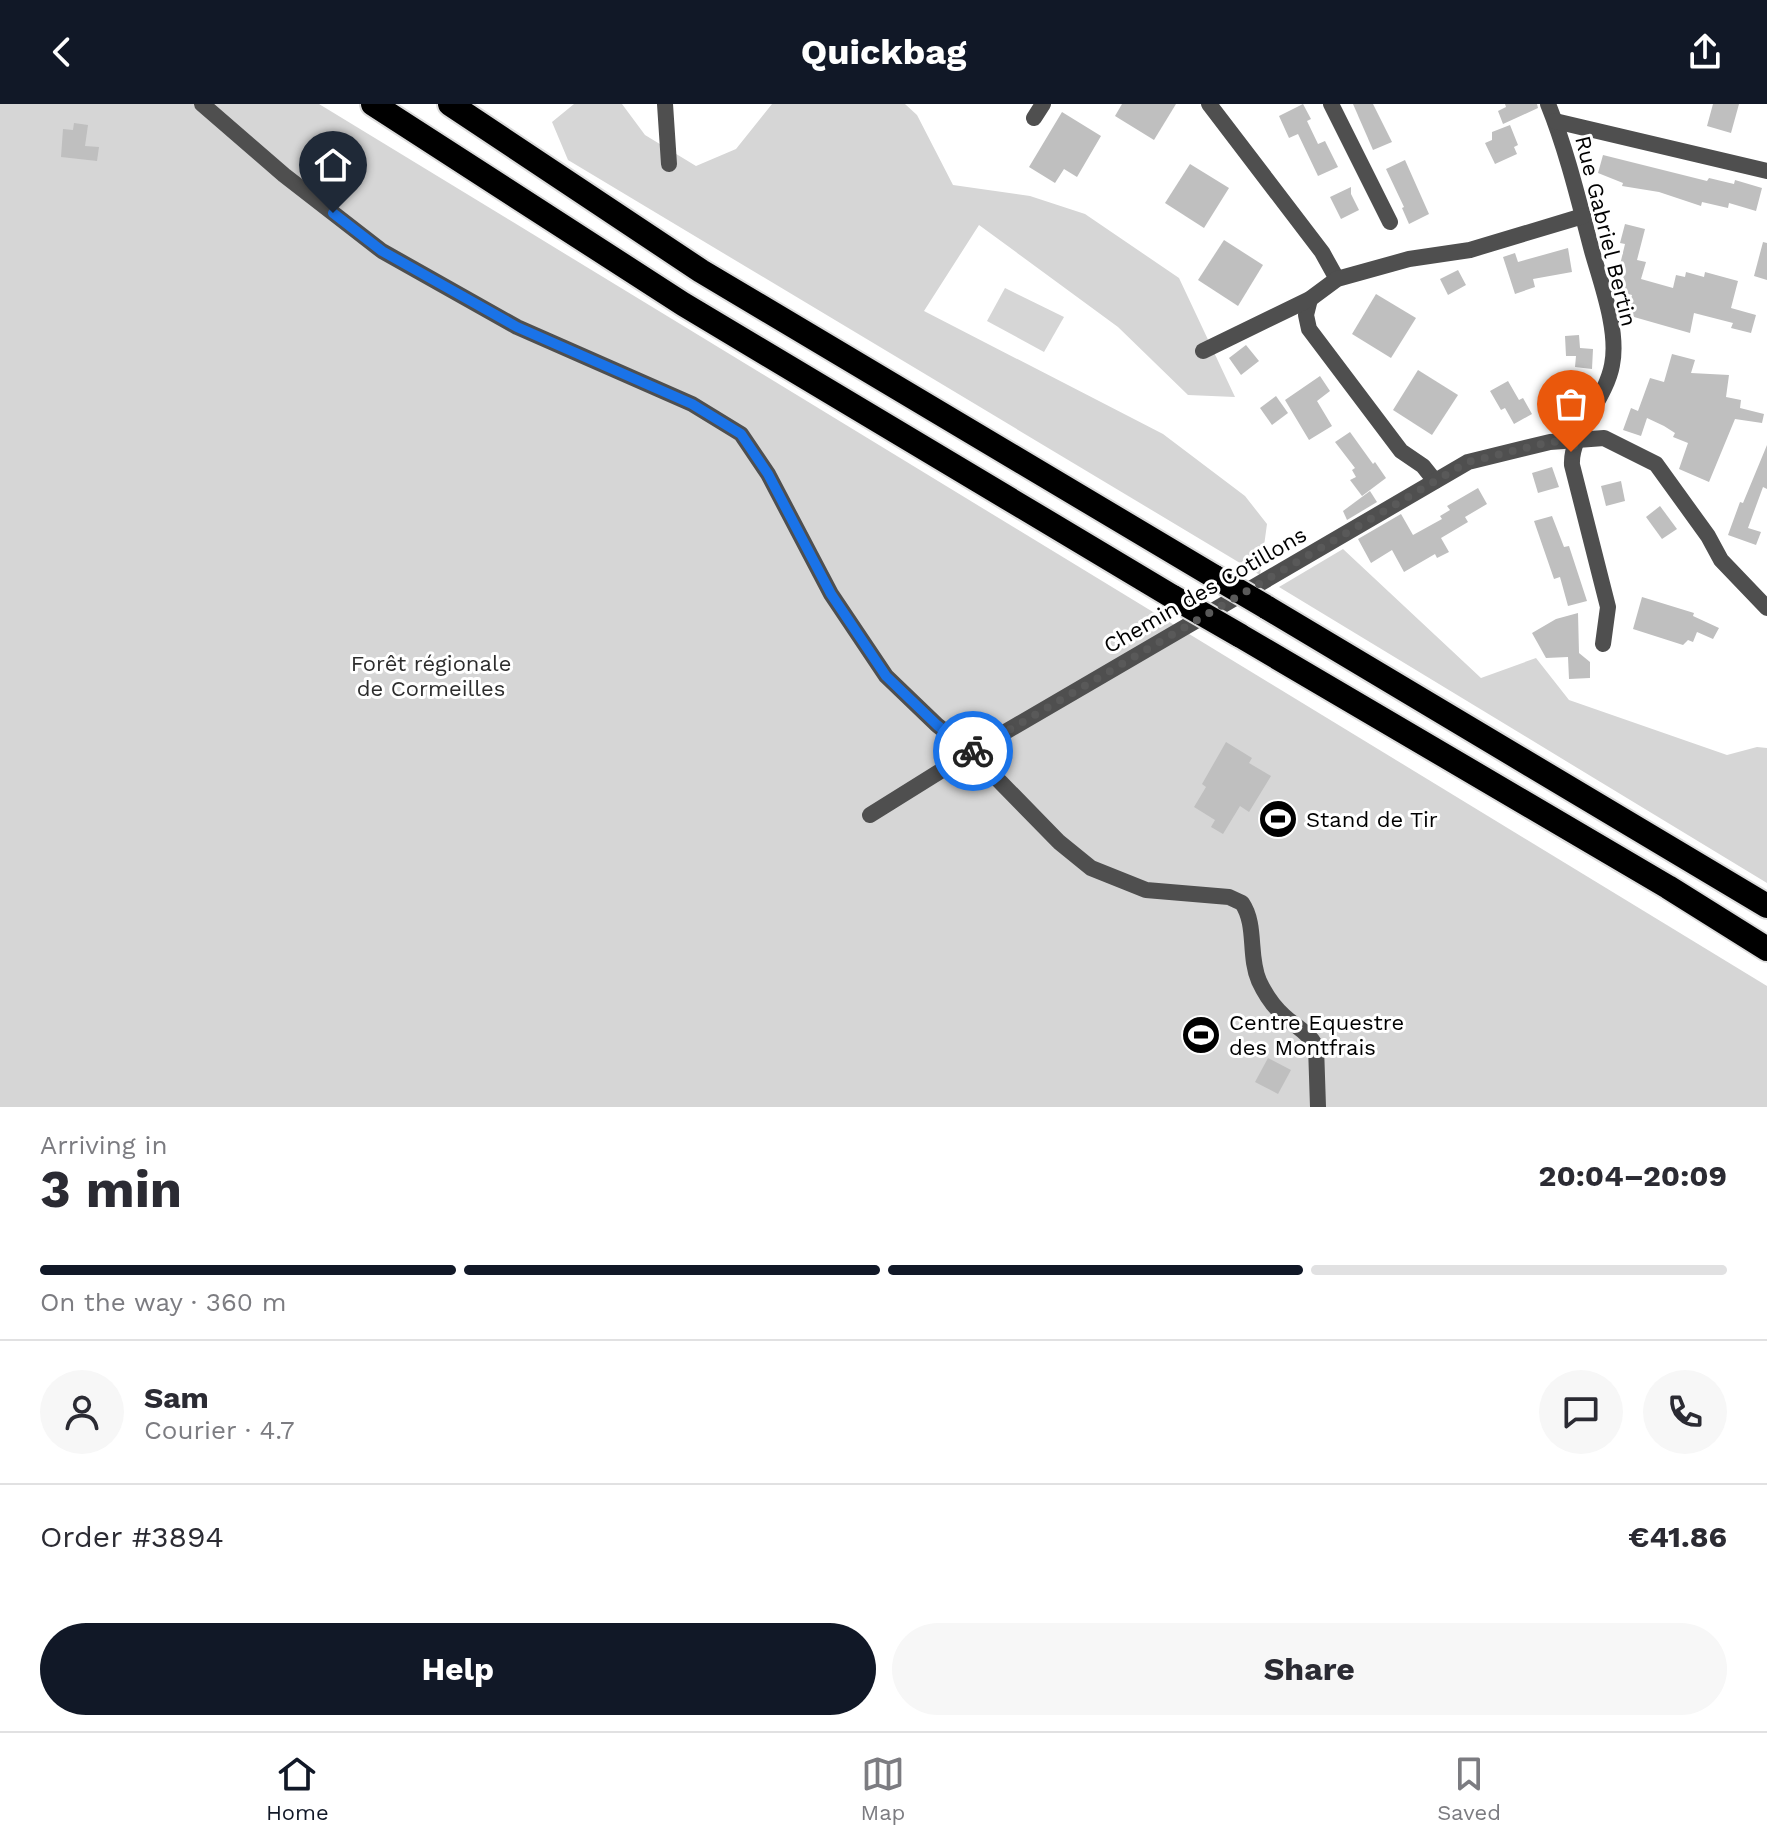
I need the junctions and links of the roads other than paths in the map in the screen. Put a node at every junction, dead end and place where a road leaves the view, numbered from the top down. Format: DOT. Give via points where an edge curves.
graph roads {
  1 [pos="202,104"];
  2 [pos="373,104"];
  3 [pos="450,104"];
  4 [pos="665,104"];
  5 [pos="1209,104"];
  6 [pos="1331,104"];
  7 [pos="1548,104"];
  8 [pos="1555,121"];
  9 [pos="669,164"];
  10 [pos="1767,171"];
  11 [pos="1583,216"];
  12 [pos="1390,222"];
  13 [pos="1337,279"];
  14 [pos="1310,299"];
  15 [pos="1203,351"];
  16 [pos="1577,440"];
  17 [pos="1435,481"];
  18 [pos="1767,608"];
  19 [pos="1603,644"];
  20 [pos="971,752"];
  21 [pos="870,815"];
  22 [pos="1767,906"];
  23 [pos="1767,949"];
  24 [pos="1318,1107"];
  1 -- 20 [label="street" via="382,251 517,327 692,404 741,434 831,594 886,676"];
  2 -- 23 [label="highway, bridge" via="683,304"];
  3 -- 22 [label="highway, bridge" via="701,271"];
  4 -- 9 [label="street"];
  5 -- 13 [label="street"];
  6 -- 12 [label="street"];
  7 -- 8 [label="street, Rue Gabriel Bertin"];
  8 -- 10 [label="street"];
  8 -- 11 [label="street, Rue Gabriel Bertin"];
  11 -- 13 [label="street" via="1470,250 1409,259"];
  11 -- 16 [label="street, Rue Gabriel Bertin" via="1610,318 1613,361 1608,382"];
  13 -- 14 [label="street"];
  14 -- 15 [label="street"];
  14 -- 17 [label="street" via="1309,329 1401,451"];
  16 -- 17 [label="street, Chemin des Cotillons" via="1468,462"];
  16 -- 18 [label="street, Chemin des Cotillons" via="1604,438 1656,464 1721,560"];
  16 -- 19 [label="street, Rue Gabriel Bertin" via="1572,465 1608,607"];
  17 -- 20 [label="street, Chemin des Cotillons"];
  20 -- 21 [label="street, Chemin des Cotillons"];
  20 -- 24 [label="street" via="1091,868 1146,890 1229,897 1242,903 1259,981 1282,1014 1316,1046"];
}
